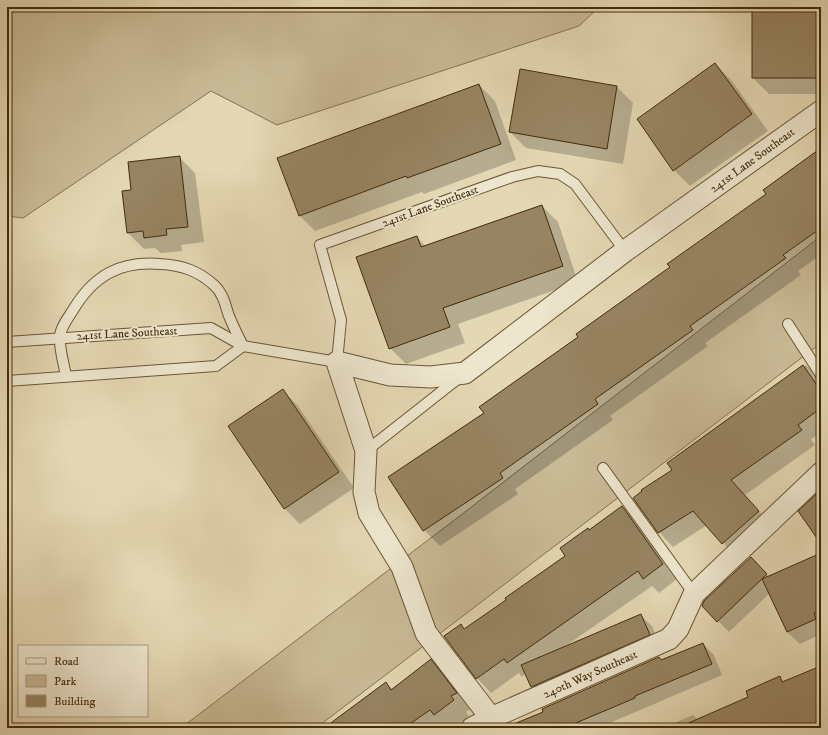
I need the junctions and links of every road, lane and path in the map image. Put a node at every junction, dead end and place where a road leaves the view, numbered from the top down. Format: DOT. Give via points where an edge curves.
graph roads {
  1 [pos="821,111"];
  2 [pos="625,251"];
  3 [pos="788,324"];
  4 [pos="60,337"];
  5 [pos="7,342"];
  6 [pos="243,346"];
  7 [pos="337,362"];
  8 [pos="465,373"];
  9 [pos="821,375"];
  10 [pos="66,376"];
  11 [pos="7,381"];
  12 [pos="366,451"];
  13 [pos="603,468"];
  14 [pos="821,473"];
  15 [pos="694,594"];
  16 [pos="491,718"];
  17 [pos="472,728"];
  1 -- 2 [label="street, 241st Lane Southeast"];
  2 -- 7 [label="lane, 241st Lane Southeast" via="575,184 560,174 538,171 512,177 320,245 341,320"];
  2 -- 8 [label="street, 241st Lane Southeast"];
  3 -- 9 [label="lane"];
  4 -- 5 [label="lane, 241st Lane Southeast"];
  4 -- 6 [label="lane, 241st Lane Southeast" via="211,328"];
  4 -- 6 [label="lane" via="79,300 93,284 115,270 143,262 180,265 202,275 224,298 228,315"];
  4 -- 10 [label="lane"];
  6 -- 7 [label="lane, 241st Lane Southeast"];
  6 -- 10 [label="lane" via="216,366"];
  7 -- 8 [label="street, 241st Lane Southeast" via="390,375 431,377"];
  7 -- 12 [label="street, 241st Lane Southeast"];
  8 -- 12 [label="lane"];
  10 -- 11 [label="lane"];
  12 -- 16 [label="street, 241st Lane Southeast" via="364,492 369,513 402,567 426,633"];
  13 -- 15 [label="lane"];
  14 -- 15 [label="street, 240th Way Southeast"];
  15 -- 16 [label="street, 240th Way Southeast" via="678,630 669,639"];
  16 -- 17 [label="street, 240th Way Southeast"];
}
